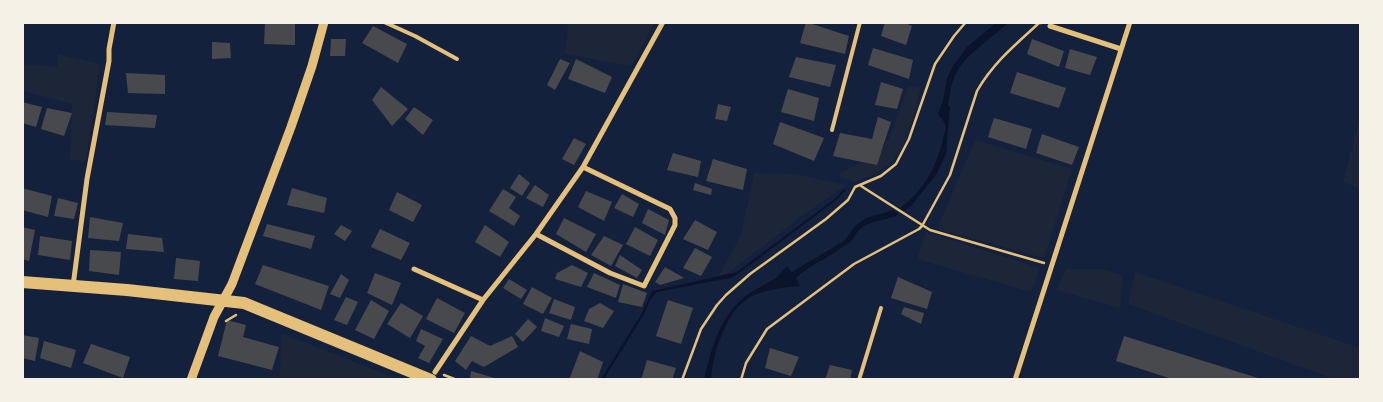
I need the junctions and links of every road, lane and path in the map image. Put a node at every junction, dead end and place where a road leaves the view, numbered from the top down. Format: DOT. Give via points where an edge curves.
graph roads {
  1 [pos="114,22"];
  2 [pos="324,22"];
  3 [pos="384,22"];
  4 [pos="663,22"];
  5 [pos="860,22"];
  6 [pos="966,22"];
  7 [pos="1130,22"];
  8 [pos="1039,23"];
  9 [pos="1050,26"];
  10 [pos="1121,50"];
  11 [pos="457,59"];
  12 [pos="832,130"];
  13 [pos="583,167"];
  14 [pos="860,186"];
  15 [pos="920,225"];
  16 [pos="536,234"];
  17 [pos="1051,266"];
  18 [pos="414,269"];
  19 [pos="22,282"];
  20 [pos="73,286"];
  21 [pos="483,300"];
  22 [pos="224,301"];
  23 [pos="881,308"];
  24 [pos="433,376"];
  25 [pos="191,380"];
  26 [pos="682,380"];
  27 [pos="741,380"];
  28 [pos="859,380"];
  29 [pos="1015,380"];
  1 -- 20 [label="street" via="87,179"];
  2 -- 22 [label="street" via="291,128"];
  3 -- 11 [label="lane"];
  4 -- 13 [label="street"];
  5 -- 12 [label="lane"];
  6 -- 14 [label="path" via="935,64 909,139 896,164"];
  7 -- 10 [label="street"];
  8 -- 9 [label="path"];
  8 -- 15 [label="path" via="994,65 977,91 950,174"];
  9 -- 10 [label="street"];
  10 -- 17 [label="street"];
  13 -- 16 [label="street"];
  13 -- 16 [label="street" via="670,209 675,218 675,225 644,286 610,274"];
  14 -- 15 [label="path"];
  14 -- 26 [label="path" via="826,219 738,283 717,305 702,329"];
  15 -- 17 [label="path"];
  15 -- 27 [label="path" via="919,230 854,264 767,329 746,362"];
  16 -- 21 [label="street"];
  17 -- 29 [label="street"];
  18 -- 21 [label="street"];
  19 -- 20 [label="main road"];
  20 -- 22 [label="main road"];
  21 -- 24 [label="street"];
  22 -- 24 [label="main road" via="244,303 267,311"];
  22 -- 25 [label="street" via="214,317"];
  23 -- 28 [label="lane"];
}
